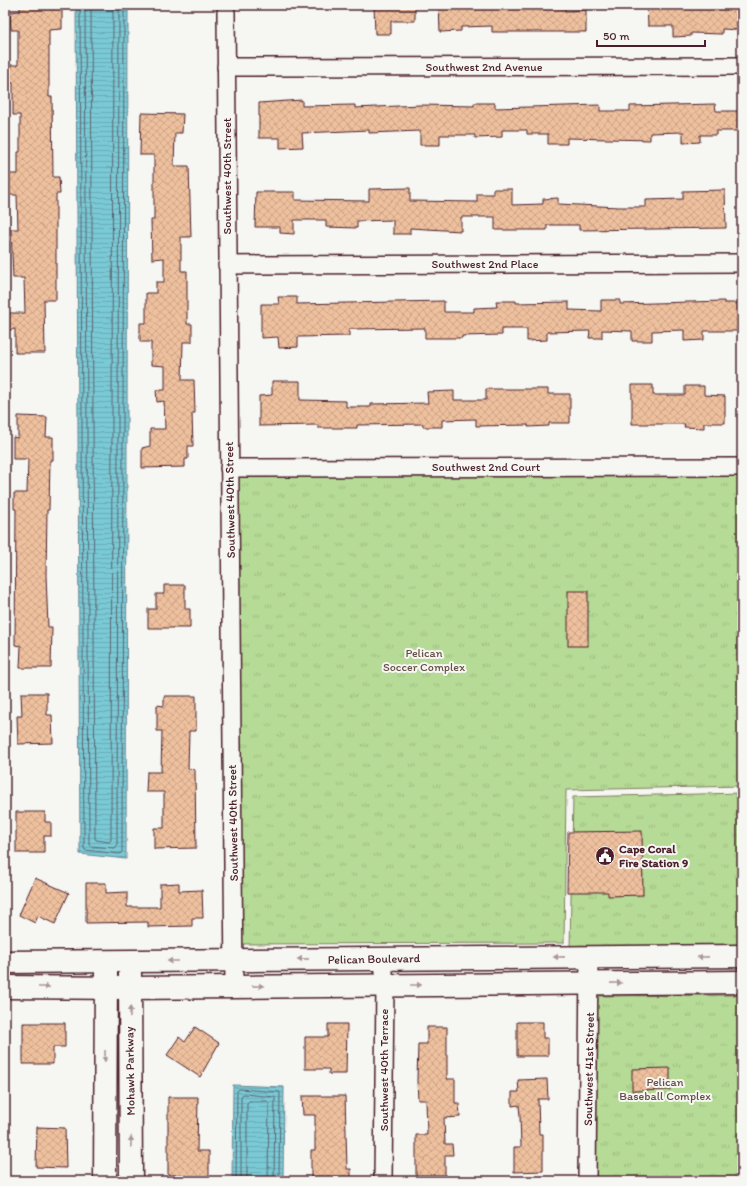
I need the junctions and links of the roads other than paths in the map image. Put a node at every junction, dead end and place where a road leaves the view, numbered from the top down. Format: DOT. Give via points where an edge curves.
graph roads {
  1 [pos="226,12"];
  2 [pos="742,66"];
  3 [pos="226,67"];
  4 [pos="742,263"];
  5 [pos="227,264"];
  6 [pos="742,467"];
  7 [pos="230,468"];
  8 [pos="742,956"];
  9 [pos="589,957"];
  10 [pos="383,959"];
  11 [pos="234,960"];
  12 [pos="106,961"];
  13 [pos="129,961"];
  14 [pos="5,962"];
  15 [pos="742,982"];
  16 [pos="589,983"];
  17 [pos="384,985"];
  18 [pos="5,987"];
  19 [pos="106,987"];
  20 [pos="234,987"];
  21 [pos="130,988"];
  22 [pos="105,1181"];
  23 [pos="131,1181"];
  24 [pos="383,1181"];
  25 [pos="587,1181"];
  1 -- 3 [label="street, Southwest 40th Street"];
  2 -- 3 [label="street, Southwest 2nd Avenue"];
  3 -- 5 [label="street, Southwest 40th Street"];
  4 -- 5 [label="street, Southwest 2nd Place"];
  5 -- 7 [label="street, Southwest 40th Street"];
  6 -- 7 [label="street, Southwest 2nd Court"];
  7 -- 11 [label="street, Southwest 40th Street"];
  8 -- 9 [label="street, Pelican Boulevard, one-way"];
  9 -- 10 [label="street, Pelican Boulevard, one-way"];
  9 -- 16 [label="street, Southwest 41st Street"];
  10 -- 11 [label="street, Pelican Boulevard, one-way"];
  10 -- 17 [label="street, Southwest 40th Terrace"];
  11 -- 13 [label="street, Pelican Boulevard, one-way"];
  11 -- 20 [label="street, Southwest 40th Street"];
  12 -- 13 [label="street, Pelican Boulevard"];
  12 -- 14 [label="street, Pelican Boulevard"];
  12 -- 19 [label="street, Mohawk Parkway"];
  13 -- 21 [label="street, Mohawk Parkway"];
  16 -- 15 [label="street, one-way"];
  17 -- 16 [label="street, one-way"];
  16 -- 25 [label="street, Southwest 41st Street"];
  20 -- 17 [label="street, one-way"];
  17 -- 24 [label="street, Southwest 40th Terrace"];
  18 -- 19 [label="street, one-way"];
  19 -- 21 [label="street"];
  19 -- 22 [label="street, Mohawk Parkway, one-way"];
  20 -- 21 [label="street"];
  23 -- 21 [label="street, Mohawk Parkway, one-way"];
}
